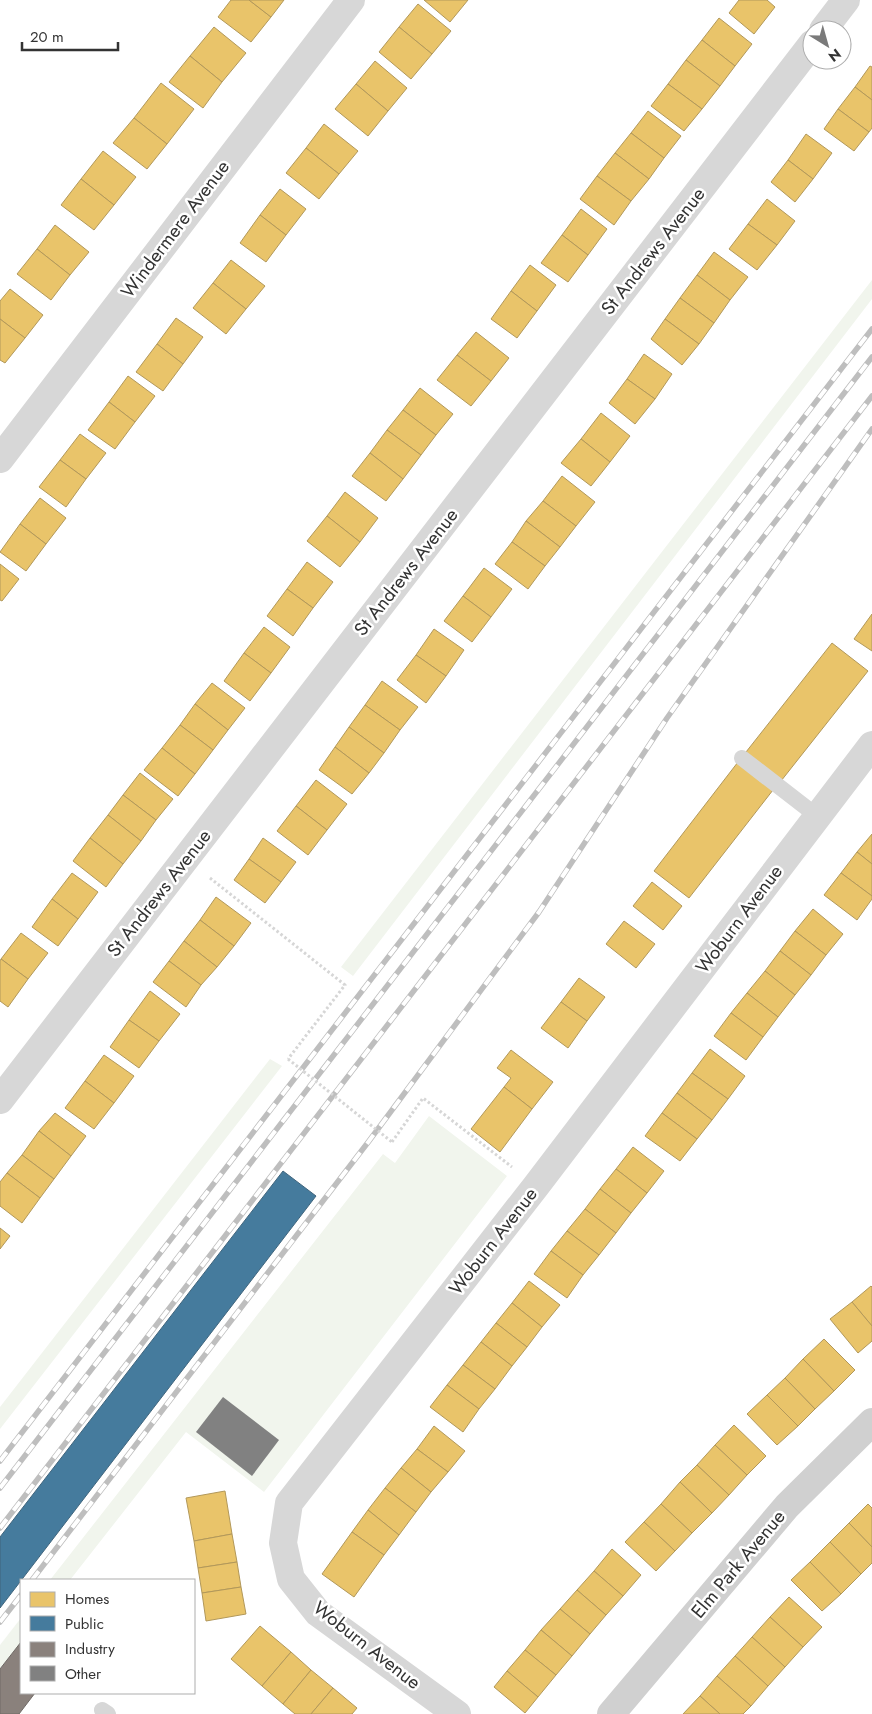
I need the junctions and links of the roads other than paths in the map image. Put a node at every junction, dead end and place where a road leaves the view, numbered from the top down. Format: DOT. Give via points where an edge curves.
graph roads {
  1 [pos="351,0"];
  2 [pos="846,0"];
  3 [pos="831,20"];
  4 [pos="802,57"];
  5 [pos="0,458"];
  6 [pos="872,746"];
  7 [pos="742,758"];
  8 [pos="817,816"];
  9 [pos="0,1100"];
  10 [pos="872,1422"];
  11 [pos="457,1714"];
  12 [pos="611,1714"];
  1 -- 5 [label="street, Windermere Avenue"];
  2 -- 3 [label="street"];
  4 -- 9 [label="street, St Andrews Avenue"];
  6 -- 8 [label="street, Woburn Avenue"];
  7 -- 8 [label="lane"];
  8 -- 11 [label="street, Woburn Avenue" via="290,1503 283,1543 291,1579 318,1613"];
  10 -- 12 [label="street, Elm Park Avenue" via="787,1506"];
}
